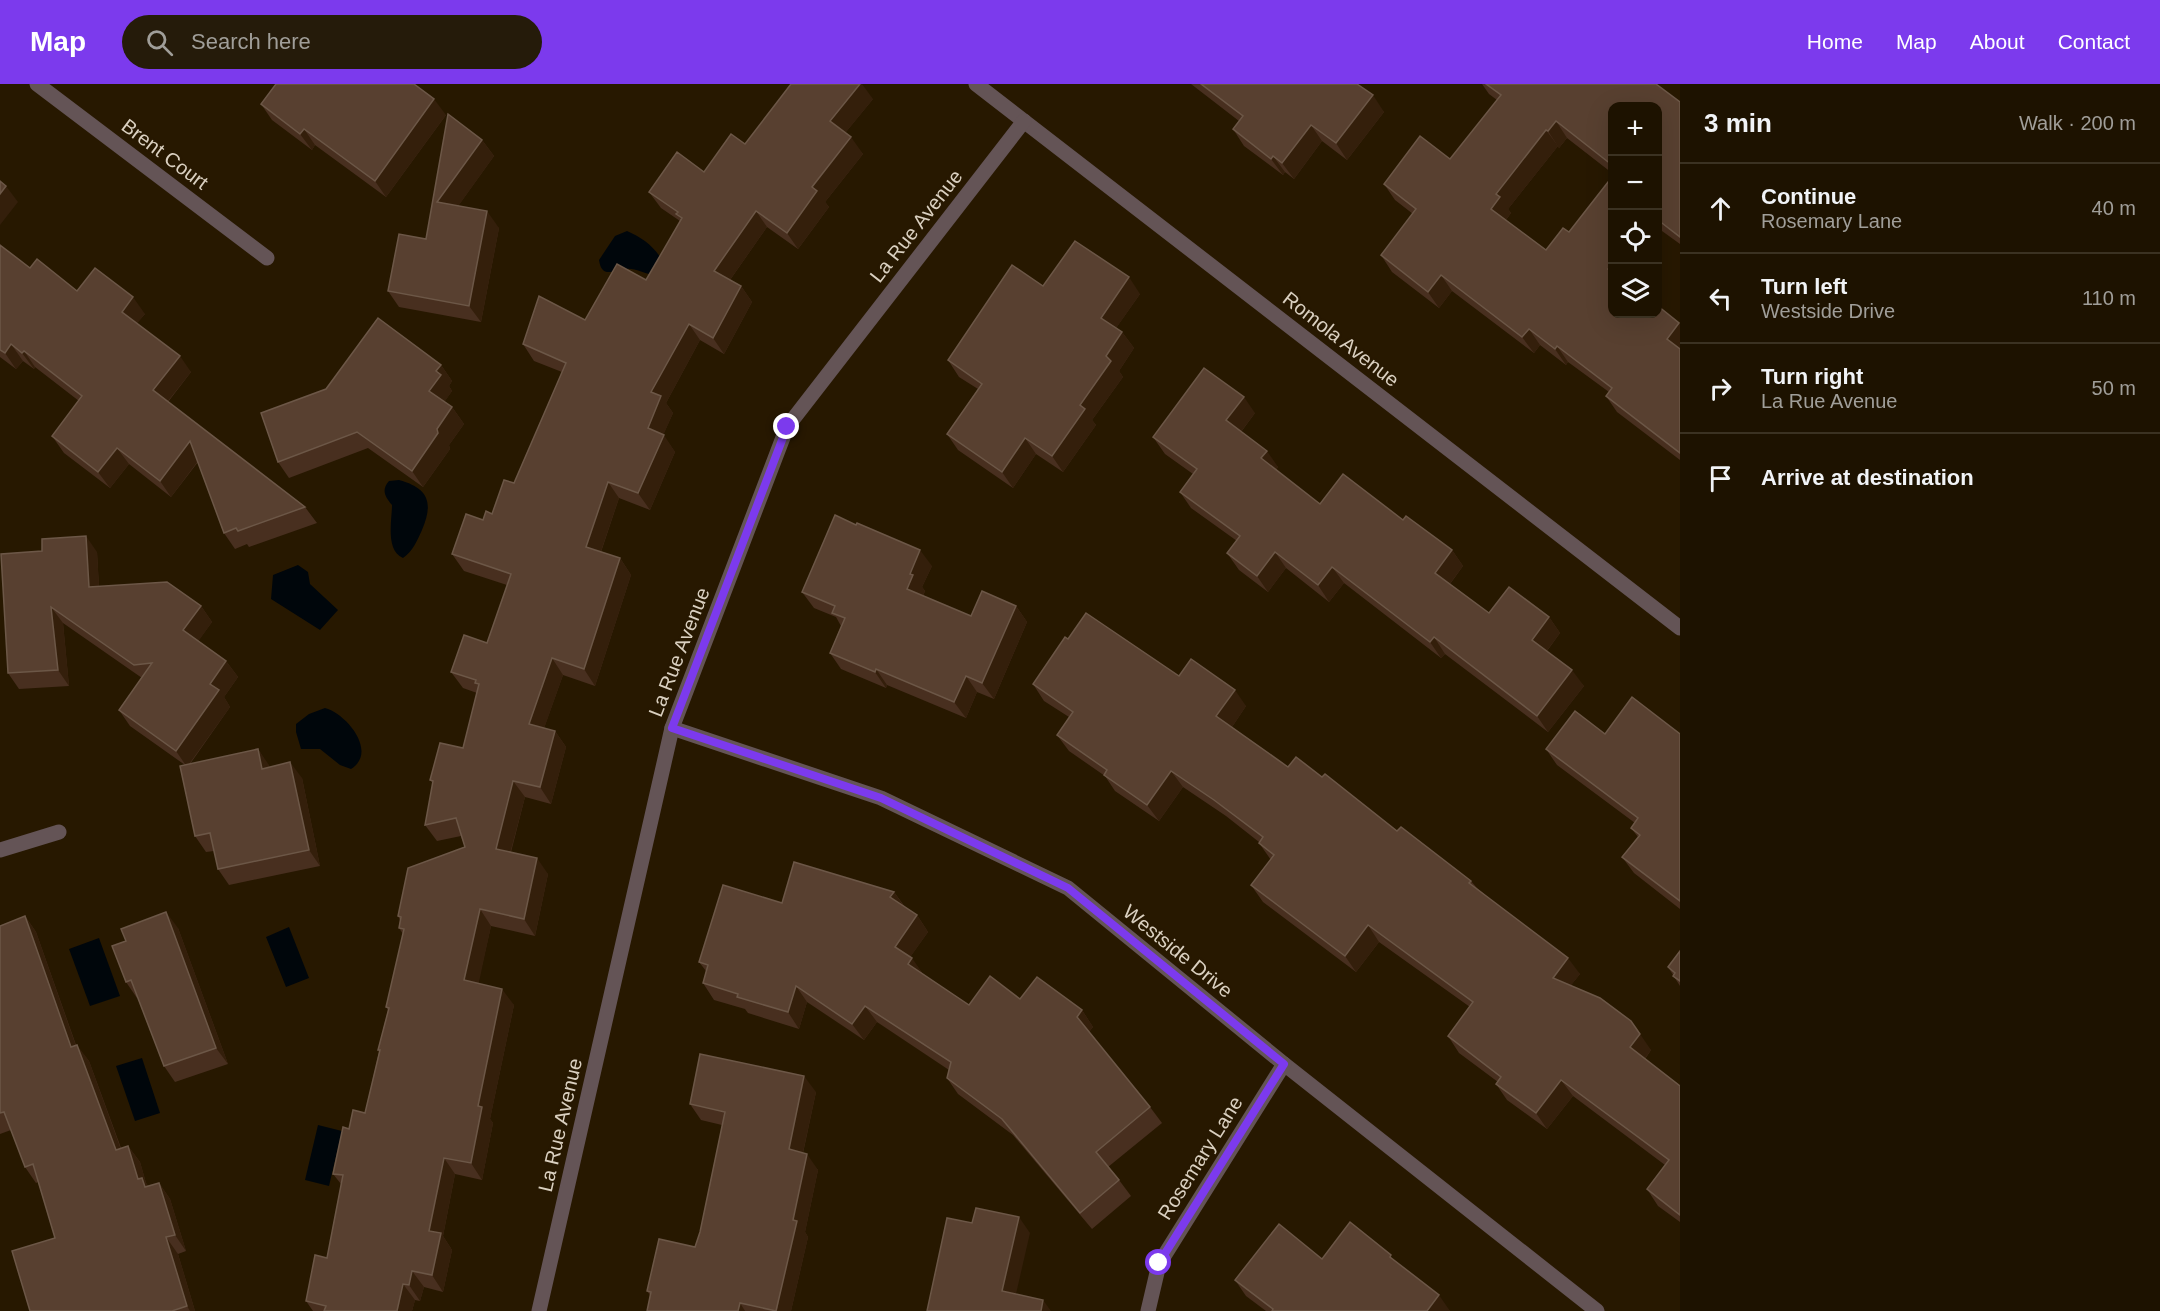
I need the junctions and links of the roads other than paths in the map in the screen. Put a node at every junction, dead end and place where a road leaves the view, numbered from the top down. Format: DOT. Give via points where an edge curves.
graph roads {
  1 [pos="37,84"];
  2 [pos="976,84"];
  3 [pos="1024,121"];
  4 [pos="267,258"];
  5 [pos="1680,628"];
  6 [pos="672,728"];
  7 [pos="59,832"];
  8 [pos="0,850"];
  9 [pos="1284,1064"];
  10 [pos="539,1311"];
  11 [pos="1148,1311"];
  12 [pos="1597,1311"];
  1 -- 4 [label="street, Brent Court"];
  2 -- 3 [label="street, Romola Avenue"];
  3 -- 5 [label="street, Romola Avenue"];
  3 -- 6 [label="street, La Rue Avenue" via="787,427"];
  6 -- 9 [label="street, Westside Drive" via="881,798 1068,888"];
  6 -- 10 [label="street, La Rue Avenue"];
  7 -- 8 [label="street"];
  9 -- 11 [label="street, Rosemary Lane" via="1159,1263"];
  9 -- 12 [label="street, Westside Drive"];
}
